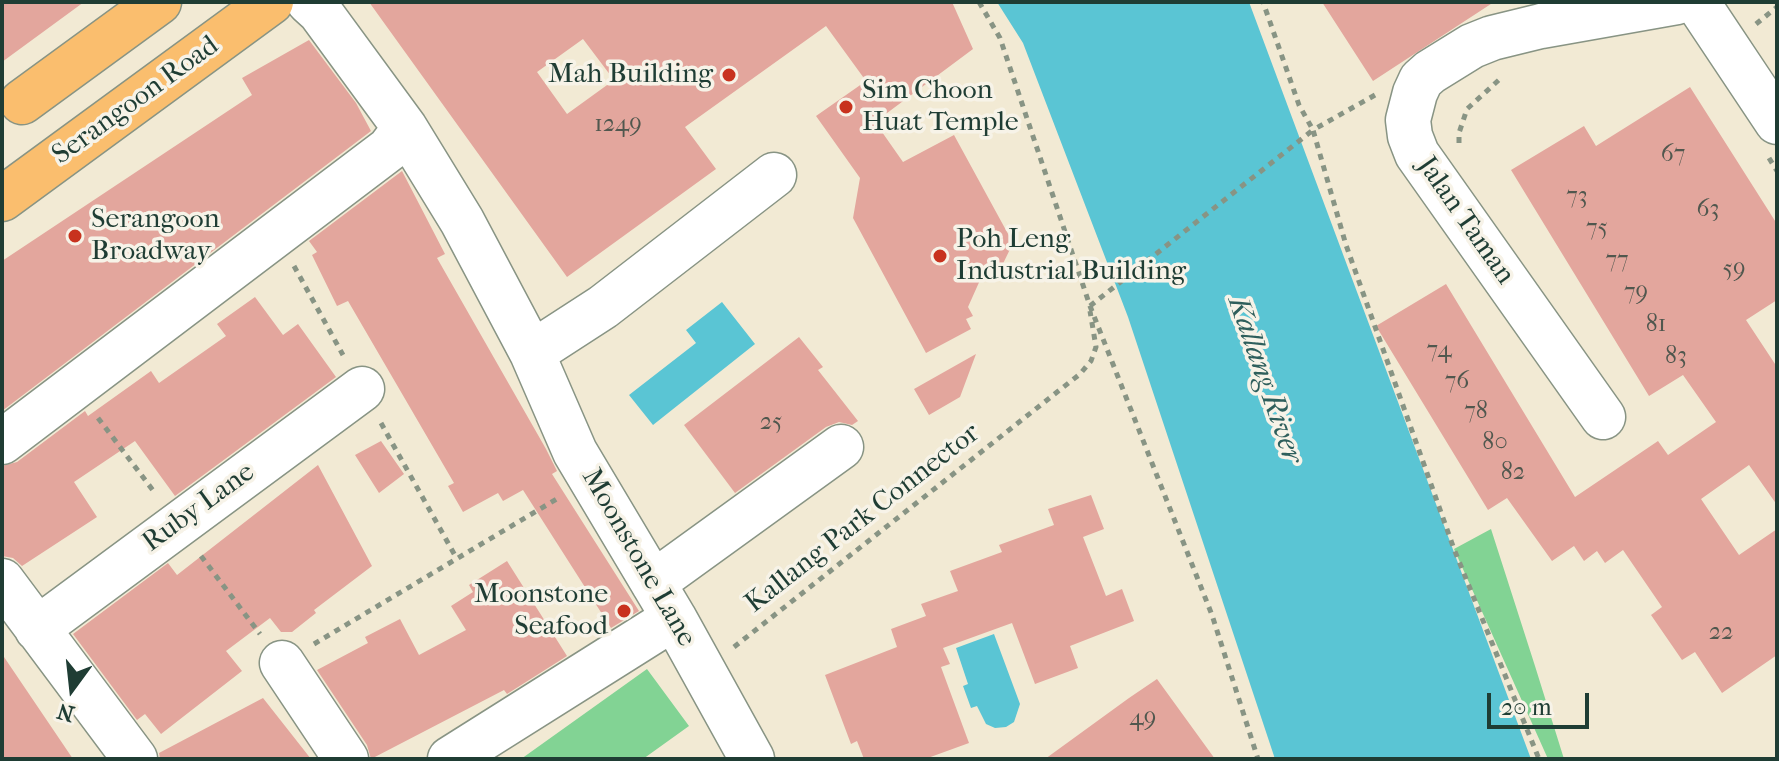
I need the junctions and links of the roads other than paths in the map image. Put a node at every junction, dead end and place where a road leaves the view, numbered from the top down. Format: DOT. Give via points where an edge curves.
graph roads {
  1 [pos="159,2"];
  2 [pos="271,2"];
  3 [pos="309,2"];
  4 [pos="1677,2"];
  5 [pos="1697,2"];
  6 [pos="22,102"];
  7 [pos="405,128"];
  8 [pos="1769,133"];
  9 [pos="774,175"];
  10 [pos="2,199"];
  11 [pos="532,353"];
  12 [pos="362,389"];
  13 [pos="1603,417"];
  14 [pos="2,442"];
  15 [pos="841,447"];
  16 [pos="2,581"];
  17 [pos="663,600"];
  18 [pos="37,629"];
  19 [pos="282,663"];
  20 [pos="135,759"];
  21 [pos="346,759"];
  22 [pos="450,759"];
  23 [pos="752,759"];
  1 -- 6 [label="main road"];
  2 -- 10 [label="main road, Serangoon Road"];
  3 -- 7 [label="street, Moonstone Lane"];
  4 -- 13 [label="street, Jalan Taman" via="1541,26 1472,46 1421,80 1408,120 1417,154"];
  5 -- 8 [label="street"];
  7 -- 11 [label="street, Moonstone Lane"];
  7 -- 14 [label="street" via="389,149"];
  9 -- 11 [label="street" via="603,307"];
  11 -- 17 [label="street, Moonstone Lane" via="575,452"];
  12 -- 18 [label="street, Ruby Lane"];
  15 -- 17 [label="street"];
  16 -- 18 [label="street"];
  17 -- 22 [label="street"];
  17 -- 23 [label="street, Moonstone Lane"];
  18 -- 20 [label="street"];
  19 -- 21 [label="street"];
}
